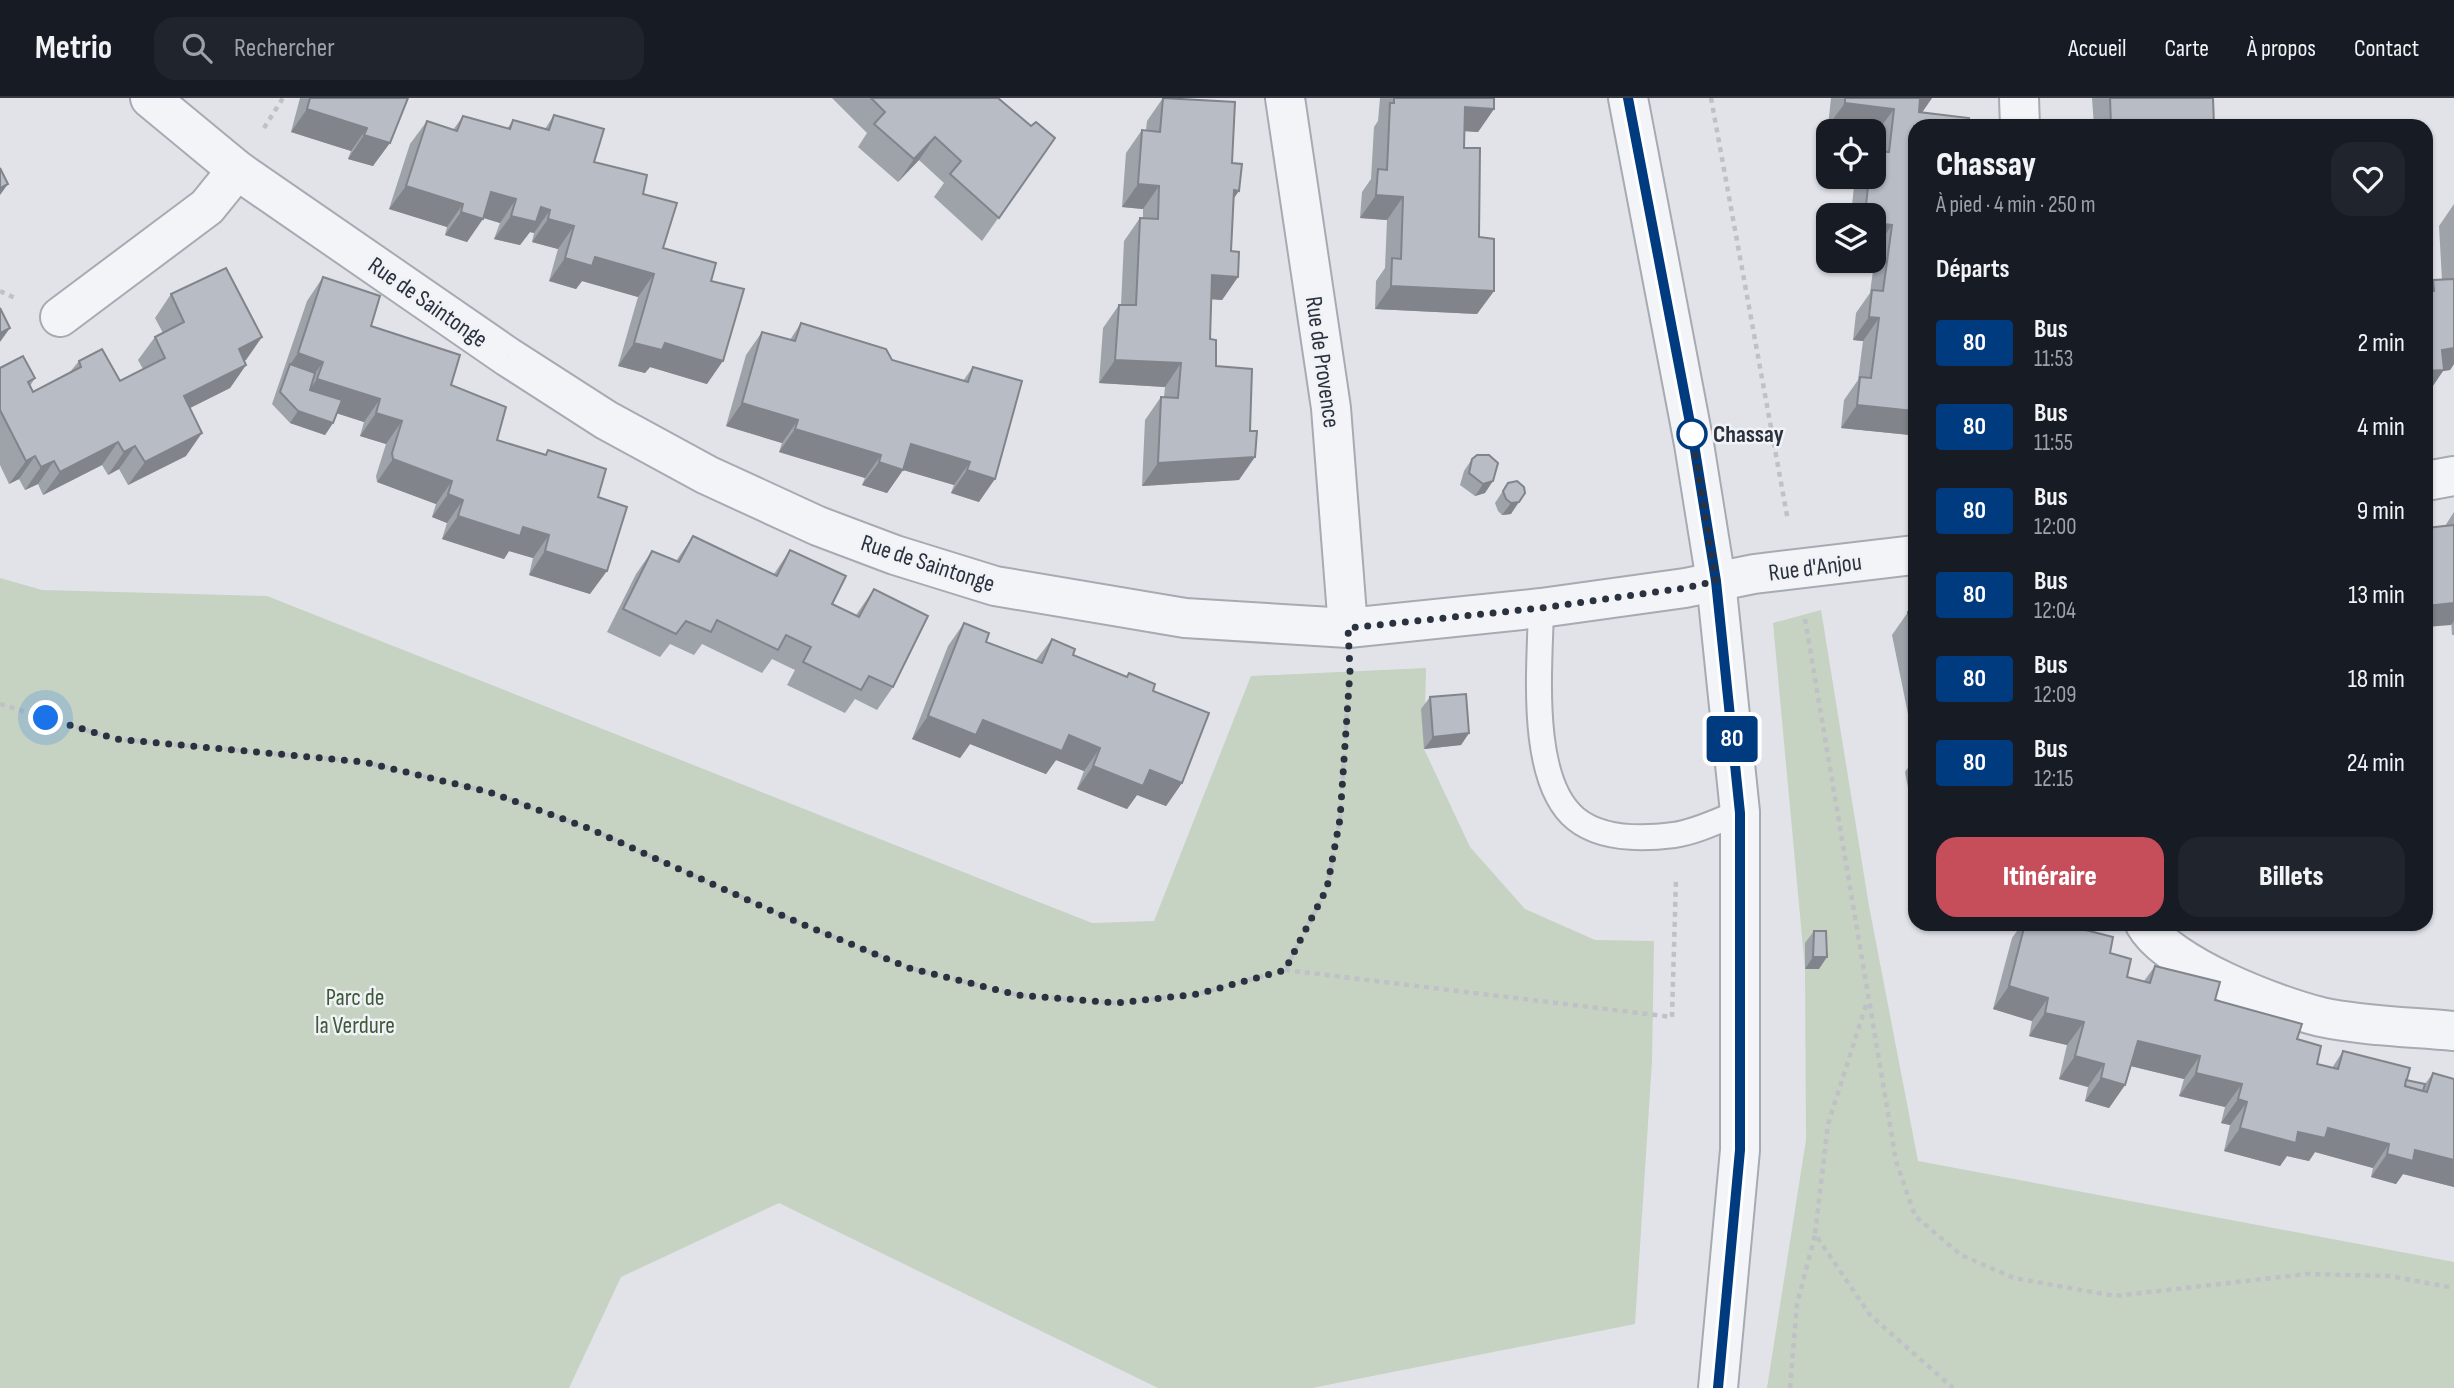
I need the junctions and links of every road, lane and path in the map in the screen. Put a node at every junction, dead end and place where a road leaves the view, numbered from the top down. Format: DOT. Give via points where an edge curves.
graph roads {
  1 [pos="150,98"];
  2 [pos="1285,98"];
  3 [pos="1628,98"];
  4 [pos="1711,98"];
  5 [pos="2020,98"];
  6 [pos="2020,119"];
  7 [pos="237,170"];
  8 [pos="60,317"];
  9 [pos="2454,477"];
  10 [pos="2433,480"];
  11 [pos="1908,556"];
  12 [pos="1796,569"];
  13 [pos="1716,581"];
  14 [pos="1541,608"];
  15 [pos="1348,628"];
  16 [pos="0,704"];
  17 [pos="1740,813"];
  18 [pos="1676,835"];
  19 [pos="2149,931"];
  20 [pos="1285,970"];
  21 [pos="1867,1002"];
  22 [pos="2454,1031"];
  23 [pos="1815,1234"];
  24 [pos="2454,1289"];
  25 [pos="1718,1388"];
  26 [pos="1790,1388"];
  27 [pos="1953,1388"];
  1 -- 7 [label="street, Rue de Saintonge"];
  2 -- 15 [label="street, Rue de Provence" via="1332,408"];
  3 -- 13 [label="street"];
  4 -- 12 [label="path"];
  5 -- 6 [label="street"];
  7 -- 8 [label="street" via="207,207"];
  7 -- 15 [label="street, Rue de Saintonge" via="606,420 708,475 818,526 995,586 1185,618"];
  9 -- 10 [label="street"];
  11 -- 12 [label="street, Rue d'Anjou"];
  12 -- 13 [label="street, Rue d'Anjou"];
  12 -- 21 [label="path"];
  13 -- 14 [label="street, Rue de Saintonge"];
  13 -- 17 [label="street"];
  14 -- 15 [label="street, Rue de Saintonge"];
  14 -- 18 [label="lane" via="1540,727 1551,784 1576,819 1613,837"];
  15 -- 20 [label="path" via="1350,671 1340,819 1327,888"];
  16 -- 20 [label="path" via="116,739 364,762 489,792 588,828 909,968 1018,995 1116,1003 1198,994"];
  17 -- 18 [label="lane"];
  17 -- 25 [label="street" via="1740,1150"];
  18 -- 20 [label="path" via="1672,1017"];
  19 -- 22 [label="street" via="2179,958 2235,986 2322,1017"];
  21 -- 23 [label="path" via="1828,1124"];
  21 -- 24 [label="path" via="1896,1161 1915,1216 1961,1255 2014,1278 2115,1296 2307,1274 2390,1276"];
  23 -- 26 [label="path" via="1797,1304"];
  23 -- 27 [label="path" via="1870,1315"];
}
